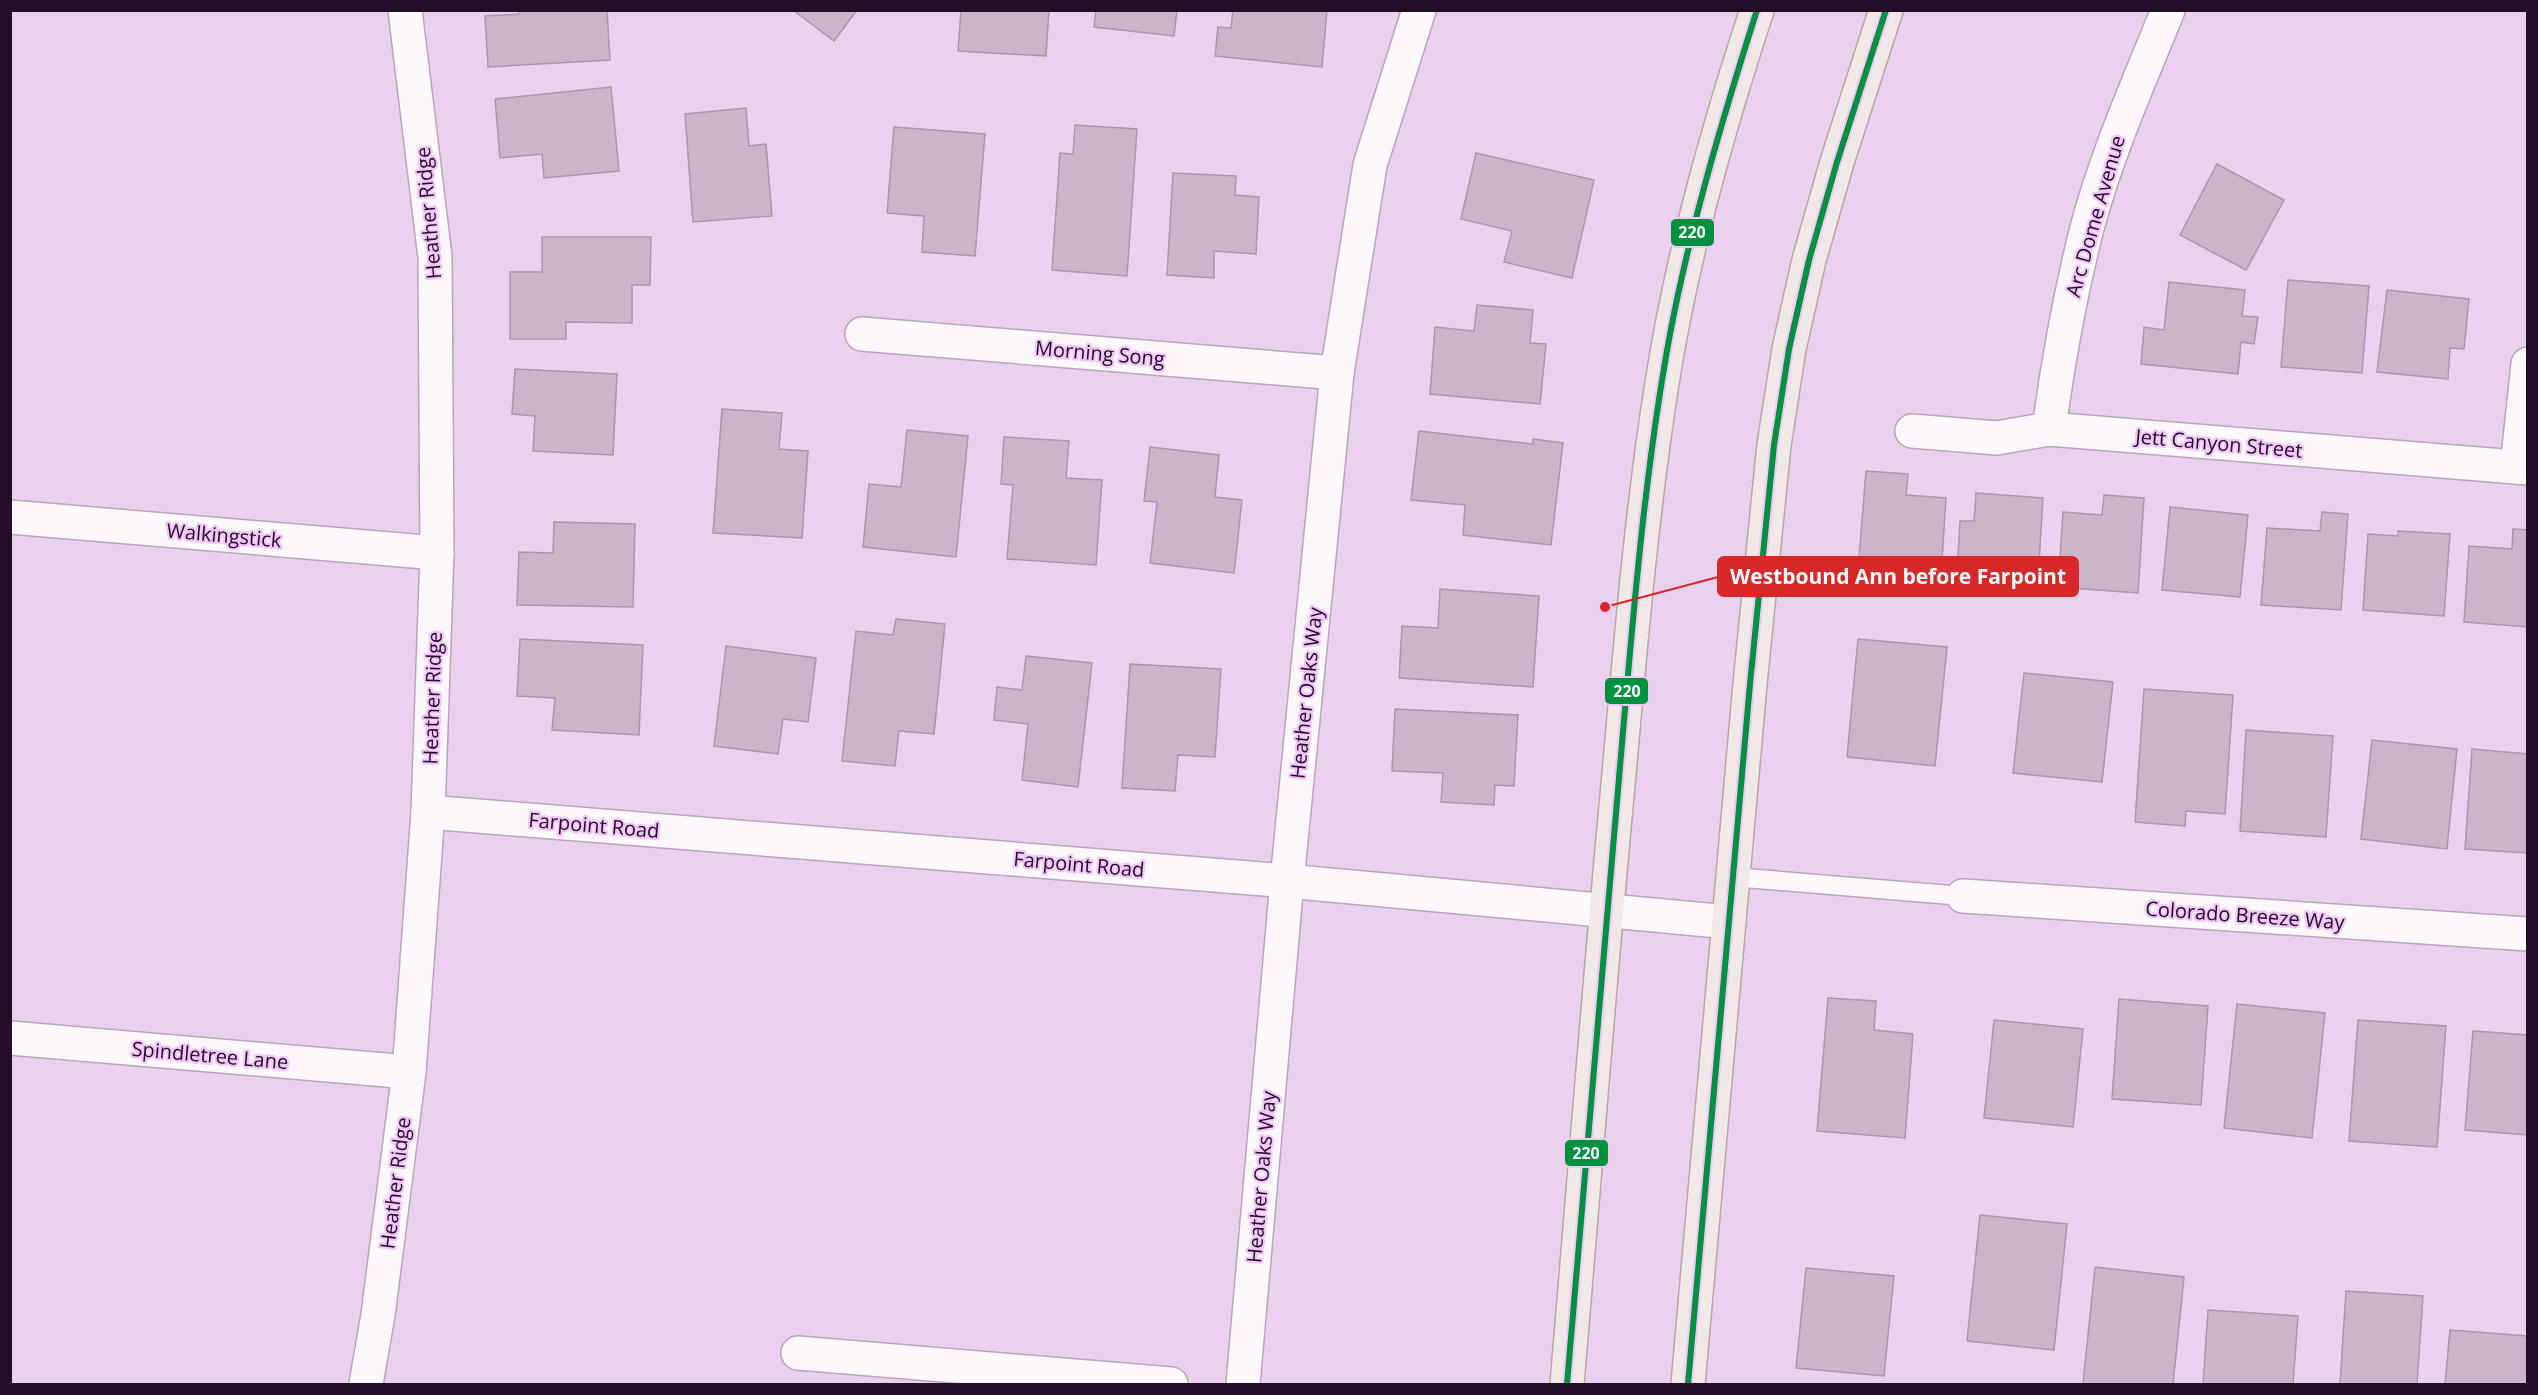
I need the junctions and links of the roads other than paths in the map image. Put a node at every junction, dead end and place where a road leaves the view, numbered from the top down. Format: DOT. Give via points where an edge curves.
graph roads {
  1 [pos="405,10"];
  2 [pos="1419,10"];
  3 [pos="1757,10"];
  4 [pos="1886,10"];
  5 [pos="2168,10"];
  6 [pos="862,334"];
  7 [pos="2528,364"];
  8 [pos="1337,373"];
  9 [pos="2049,429"];
  10 [pos="1912,431"];
  11 [pos="2522,468"];
  12 [pos="10,517"];
  13 [pos="437,553"];
  14 [pos="428,812"];
  15 [pos="1733,877"];
  16 [pos="1287,881"];
  17 [pos="1963,896"];
  18 [pos="1606,910"];
  19 [pos="1729,922"];
  20 [pos="2528,934"];
  21 [pos="10,1038"];
  22 [pos="409,1072"];
  23 [pos="798,1353"];
  24 [pos="366,1384"];
  25 [pos="1172,1384"];
  26 [pos="1243,1384"];
  27 [pos="1567,1384"];
  28 [pos="1688,1384"];
  1 -- 13 [label="street, Heather Ridge" via="435,256"];
  2 -- 8 [label="street, Heather Oaks Way" via="1370,165"];
  3 -- 18 [label="main road" via="1704,186 1662,381 1645,506"];
  4 -- 15 [label="main road" via="1809,260 1790,349 1774,444"];
  5 -- 9 [label="street, Arc Dome Avenue" via="2123,119 2088,226 2061,342"];
  6 -- 8 [label="street, Morning Song"];
  7 -- 11 [label="street"];
  8 -- 16 [label="street, Heather Oaks Way"];
  9 -- 10 [label="street, Jett Canyon Street" via="1997,438"];
  9 -- 11 [label="street, Jett Canyon Street"];
  12 -- 13 [label="street, Walkingstick"];
  13 -- 14 [label="street, Heather Ridge"];
  14 -- 16 [label="street, Farpoint Road"];
  14 -- 22 [label="street, Heather Ridge"];
  15 -- 17 [label="lane"];
  15 -- 19 [label="main road"];
  16 -- 18 [label="street, Farpoint Road"];
  16 -- 26 [label="street, Heather Oaks Way"];
  17 -- 20 [label="street, Colorado Breeze Way"];
  18 -- 19 [label="street, Farpoint Road"];
  18 -- 27 [label="main road"];
  19 -- 28 [label="main road"];
  21 -- 22 [label="street, Spindletree Lane"];
  22 -- 24 [label="street, Heather Ridge"];
  23 -- 25 [label="street"];
}
